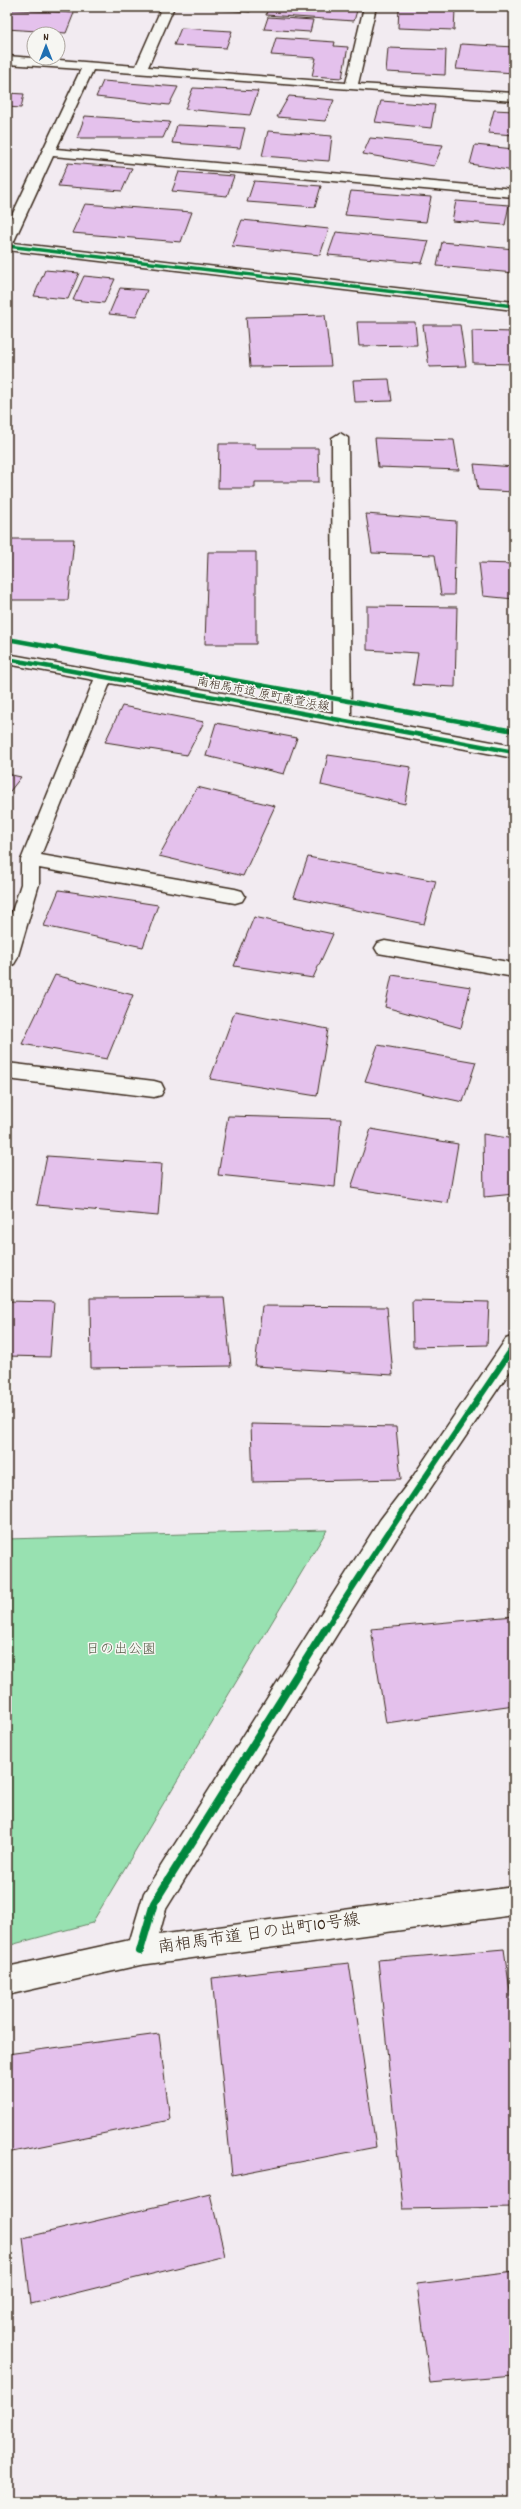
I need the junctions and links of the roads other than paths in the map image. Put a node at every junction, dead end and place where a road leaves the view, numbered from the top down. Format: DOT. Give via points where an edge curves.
graph roads {
  1 [pos="168,7"];
  2 [pos="370,7"];
  3 [pos="7,60"];
  4 [pos="88,67"];
  5 [pos="140,71"];
  6 [pos="351,87"];
  7 [pos="514,97"];
  8 [pos="50,152"];
  9 [pos="514,193"];
  10 [pos="7,241"];
  11 [pos="7,246"];
  12 [pos="514,306"];
  13 [pos="340,438"];
  14 [pos="7,659"];
  15 [pos="104,676"];
  16 [pos="342,721"];
  17 [pos="514,752"];
  18 [pos="30,860"];
  19 [pos="235,896"];
  20 [pos="385,948"];
  21 [pos="7,959"];
  22 [pos="514,970"];
  23 [pos="7,1071"];
  24 [pos="154,1089"];
  25 [pos="514,1346"];
  26 [pos="514,1901"];
  27 [pos="140,1951"];
  28 [pos="7,1981"];
  1 -- 5 [label="street"];
  2 -- 6 [label="street"];
  3 -- 4 [label="street"];
  4 -- 5 [label="street"];
  4 -- 8 [label="street"];
  5 -- 6 [label="street"];
  6 -- 7 [label="street"];
  8 -- 9 [label="street"];
  8 -- 10 [label="street"];
  11 -- 12 [label="street"];
  13 -- 16 [label="street"];
  14 -- 15 [label="street, 南相馬市道 原町南萱浜線"];
  15 -- 16 [label="street, 南相馬市道 原町南萱浜線"];
  15 -- 18 [label="street"];
  16 -- 17 [label="street, 南相馬市道 原町南萱浜線"];
  18 -- 19 [label="street"];
  18 -- 21 [label="street" via="30,884"];
  20 -- 22 [label="street"];
  23 -- 24 [label="street"];
  25 -- 27 [label="street" via="389,1528 158,1896"];
  26 -- 27 [label="street, 南相馬市道 日の出町10号線"];
  27 -- 28 [label="street, 南相馬市道 日の出町10号線"];
}
